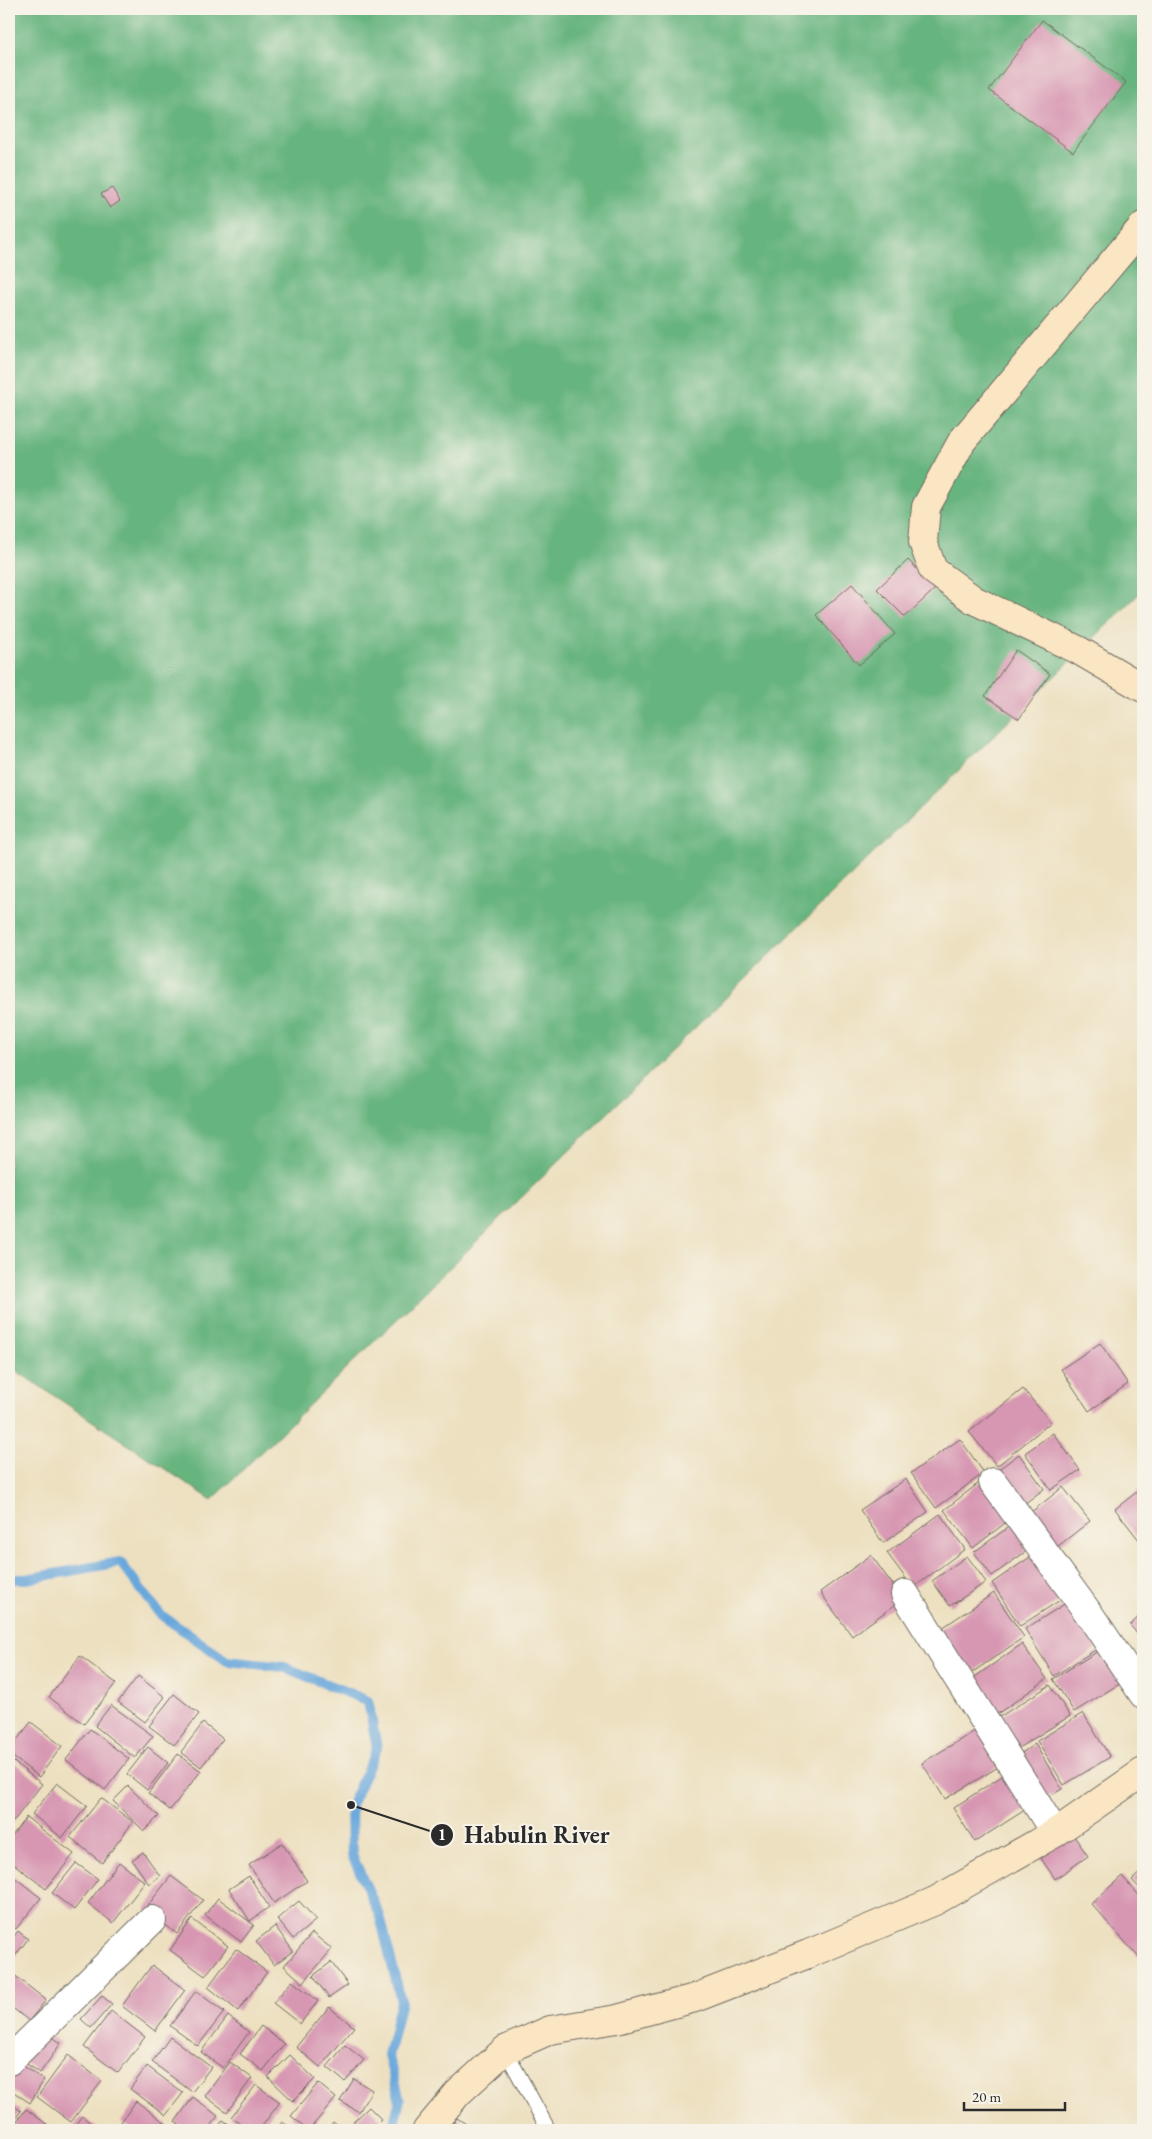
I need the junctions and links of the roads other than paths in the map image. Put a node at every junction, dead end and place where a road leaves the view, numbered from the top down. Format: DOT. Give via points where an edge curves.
graph roads {
  1 [pos="1143,226"];
  2 [pos="1143,688"];
  3 [pos="993,1482"];
  4 [pos="905,1594"];
  5 [pos="1143,1694"];
  6 [pos="1143,1772"];
  7 [pos="1055,1833"];
  8 [pos="152,1920"];
  9 [pos="505,2050"];
  10 [pos="9,2061"];
  11 [pos="546,2127"];
  12 [pos="427,2130"];
  1 -- 2 [label="street" via="962,442 926,507 923,542 933,570 974,600 1078,650"];
  3 -- 5 [label="street"];
  4 -- 7 [label="street"];
  6 -- 7 [label="street"];
  7 -- 9 [label="street" via="935,1901 808,1954 696,1998 618,2020 550,2030"];
  8 -- 10 [label="street"];
  9 -- 11 [label="lane"];
  9 -- 12 [label="street" via="458,2093"];
}
